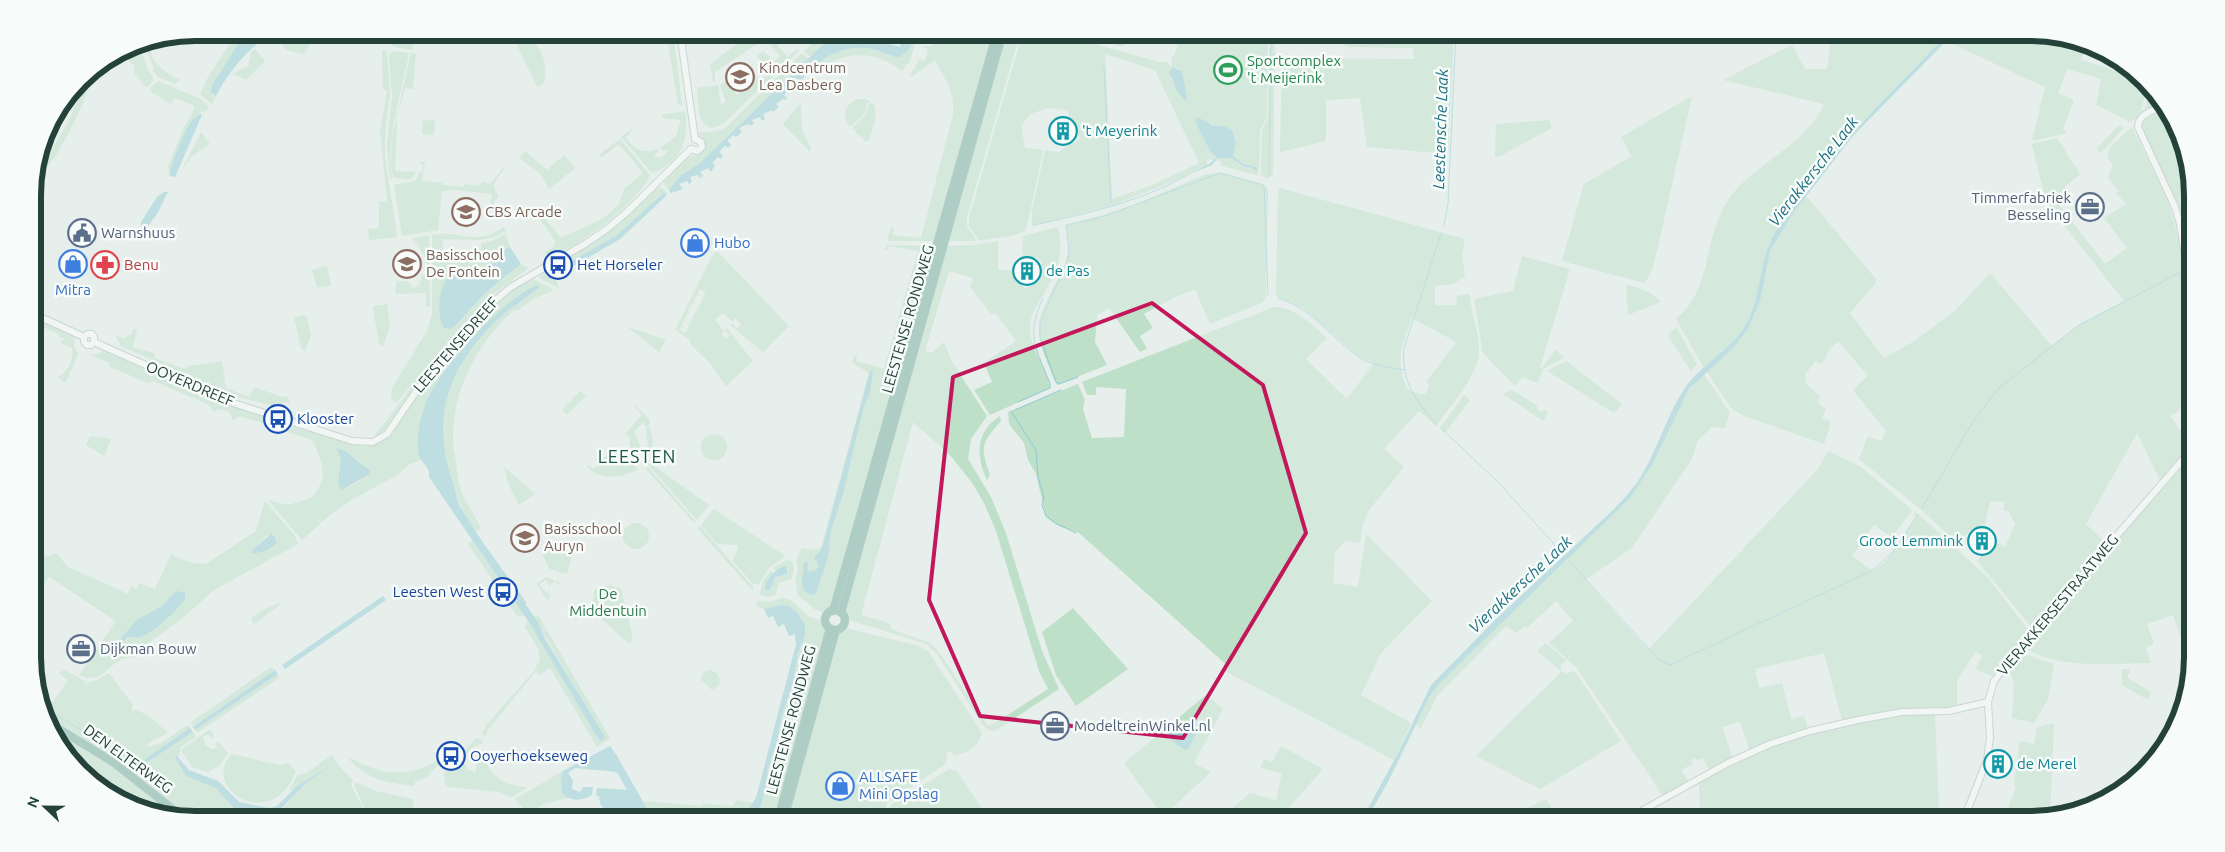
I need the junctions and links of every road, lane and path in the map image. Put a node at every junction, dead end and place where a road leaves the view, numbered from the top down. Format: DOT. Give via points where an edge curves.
graph roads {
  1 [pos="681,42"];
  2 [pos="994,42"];
  3 [pos="1000,42"];
  4 [pos="2157,108"];
  5 [pos="695,139"];
  6 [pos="691,149"];
  7 [pos="940,243"];
  8 [pos="2184,249"];
  9 [pos="42,318"];
  10 [pos="288,419"];
  11 [pos="2184,458"];
  12 [pos="837,612"];
  13 [pos="833,629"];
  14 [pos="1988,702"];
  15 [pos="60,729"];
  16 [pos="172,809"];
  17 [pos="1643,810"];
  18 [pos="1967,810"];
  19 [pos="780,811"];
  20 [pos="786,811"];
  1 -- 5 [label="street"];
  2 -- 7 [label="main road, LEESTENSE RONDWEG"];
  3 -- 7 [label="main road, LEESTENSE RONDWEG"];
  4 -- 8 [label="street" via="2143,116 2138,127 2175,208"];
  5 -- 6 [label="street" via="690,142"];
  5 -- 6 [label="street" via="701,142 702,147 698,151"];
  6 -- 10 [label="street, LEESTENSEDREEF" via="607,229 511,287 491,304 426,377 384,437 372,442 352,441"];
  7 -- 12 [label="main road, LEESTENSE RONDWEG"];
  9 -- 10 [label="street, OOYERDREEF" via="84,337 87,345 94,342 224,400"];
  11 -- 14 [label="street, VIERAKKERSESTRAATWEG" via="2005,666 1994,681"];
  12 -- 13 [label="main road" via="844,622 843,626"];
  12 -- 13 [label="main road" via="827,614 825,619"];
  13 -- 19 [label="main road, LEESTENSE RONDWEG"];
  13 -- 20 [label="main road, LEESTENSE RONDWEG"];
  14 -- 17 [label="street" via="1949,711 1902,712 1858,720 1770,744 1728,763"];
  14 -- 18 [label="street" via="1990,737 1987,760"];
  15 -- 16 [label="main road, DEN ELTERWEG" via="113,762"];
}
